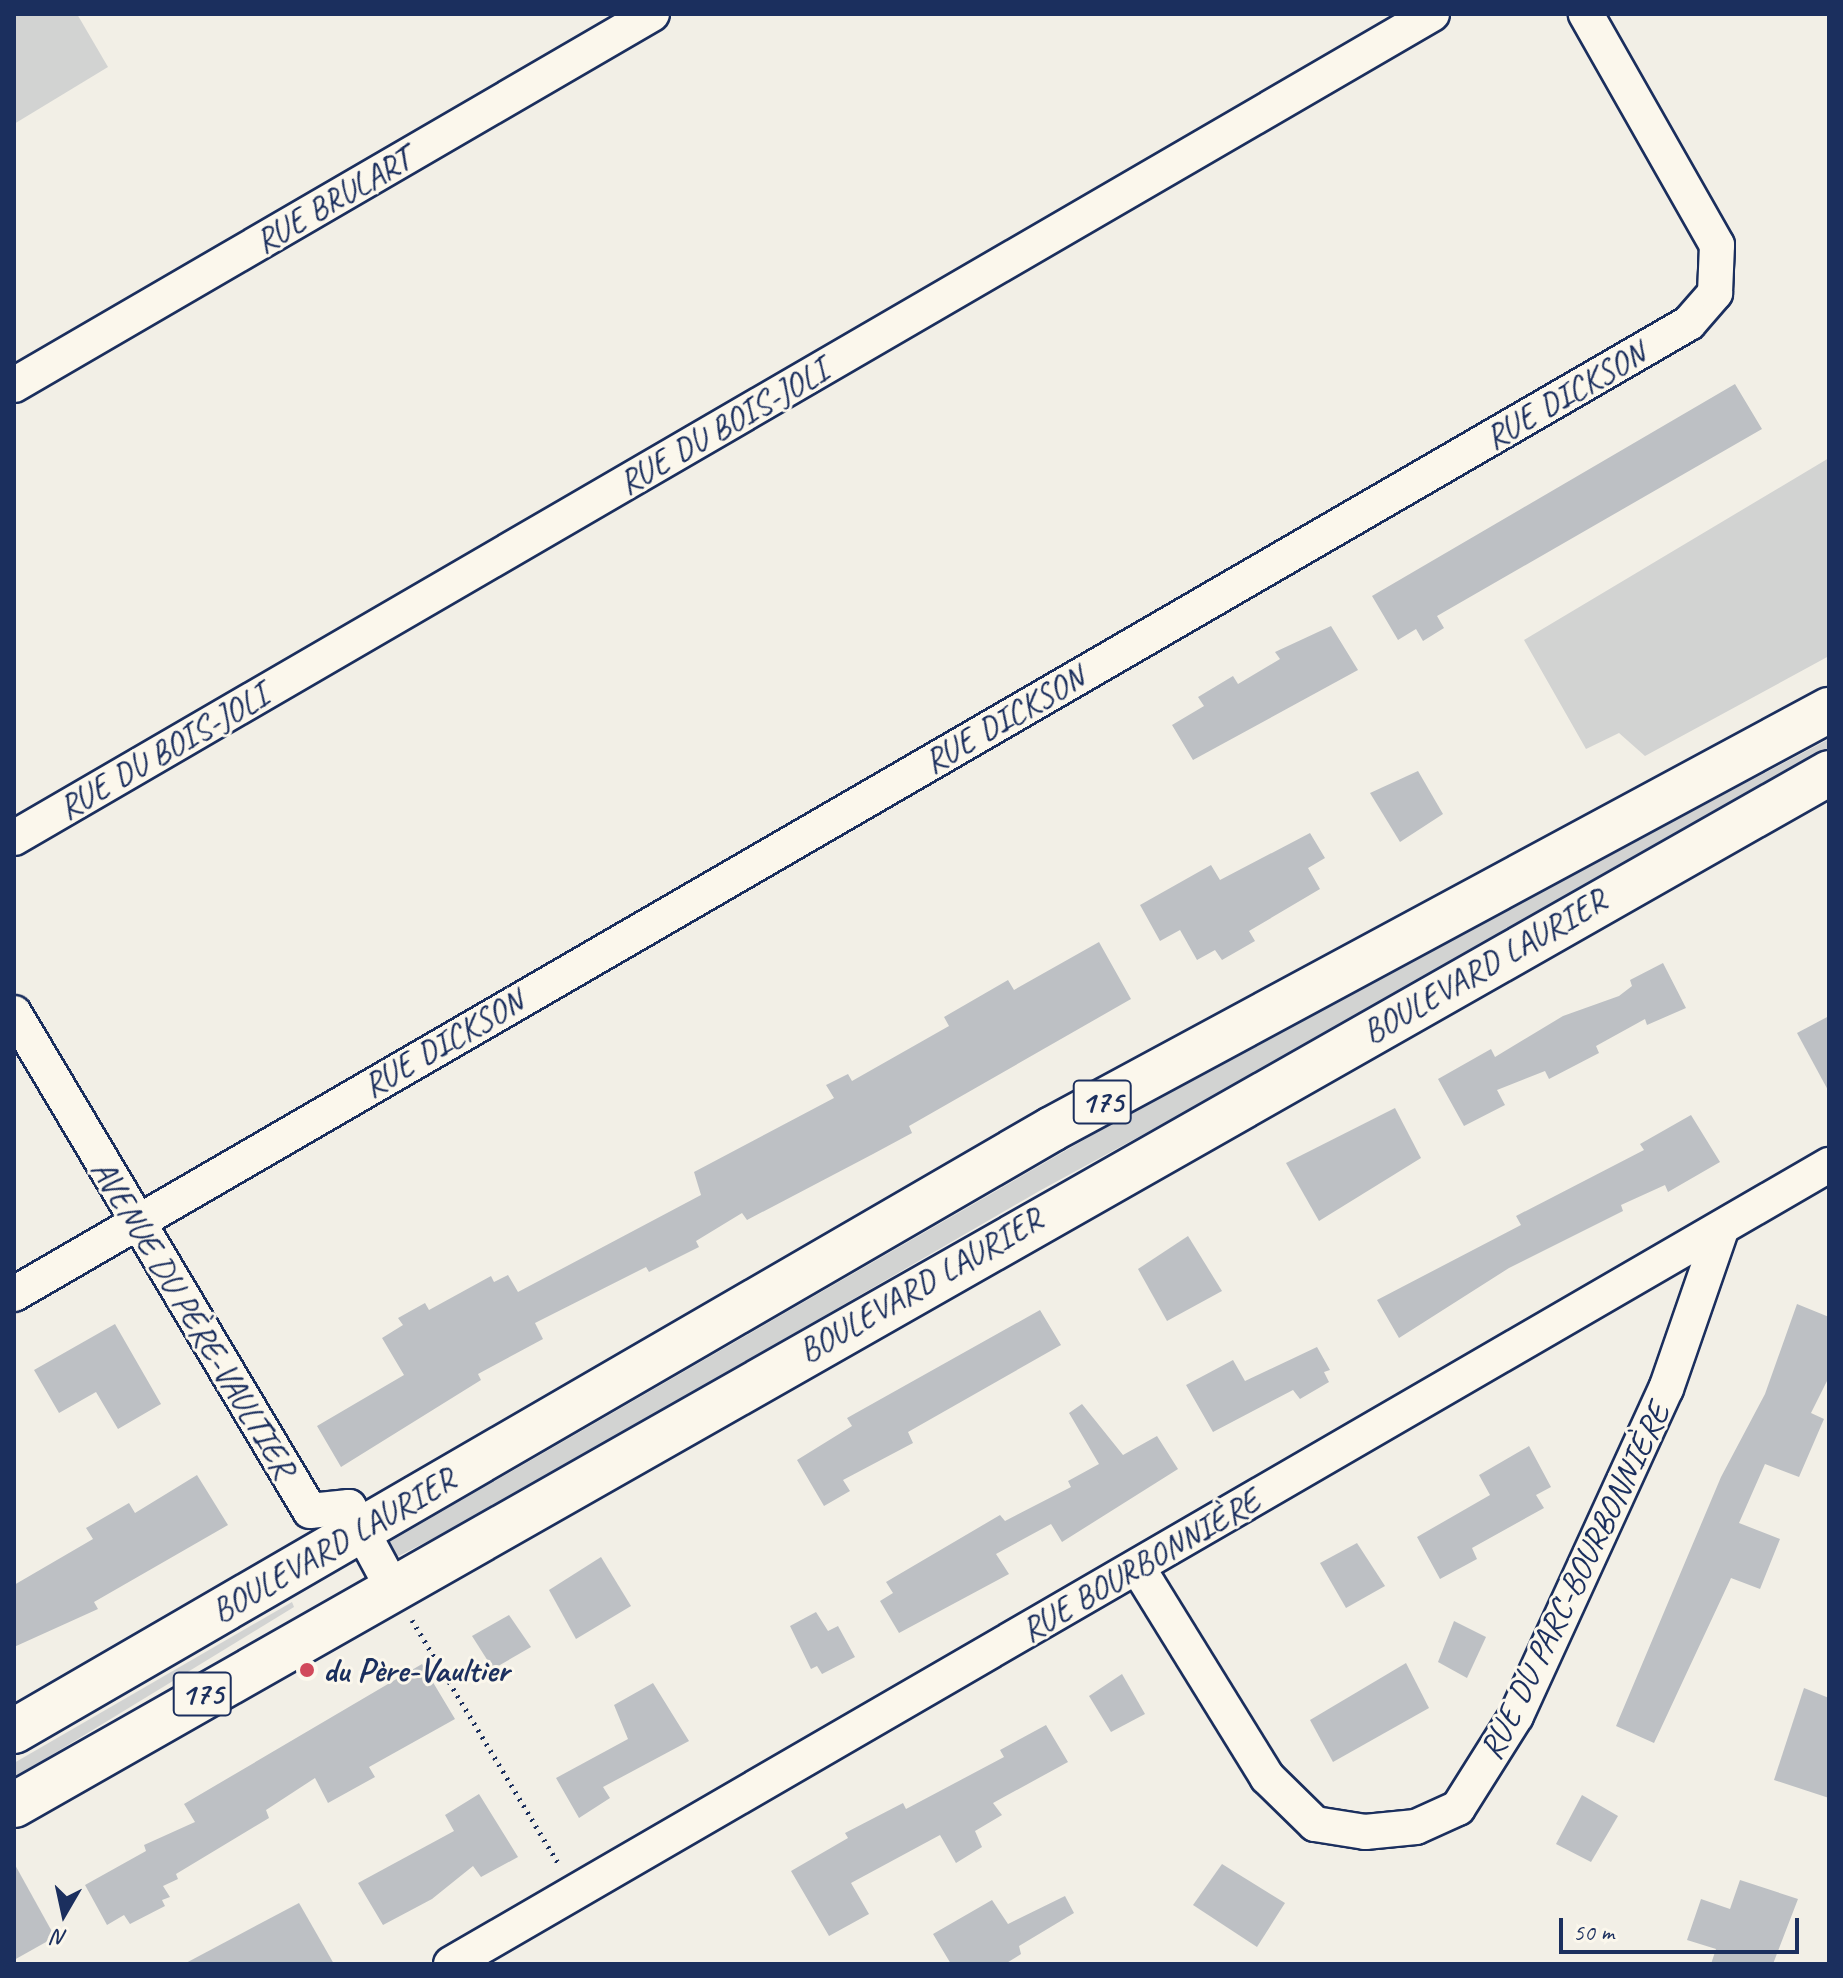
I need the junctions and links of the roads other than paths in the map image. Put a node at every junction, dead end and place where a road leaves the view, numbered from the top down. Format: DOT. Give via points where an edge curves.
graph roads {
  1 [pos="652,14"];
  2 [pos="1432,14"];
  3 [pos="1586,14"];
  4 [pos="14,385"];
  5 [pos="1829,710"];
  6 [pos="1829,773"];
  7 [pos="14,838"];
  8 [pos="14,1013"];
  9 [pos="1829,1165"];
  10 [pos="137,1224"];
  11 [pos="1721,1230"];
  12 [pos="14,1294"];
  13 [pos="360,1528"];
  14 [pos="1138,1568"];
  15 [pos="391,1585"];
  16 [pos="14,1731"];
  17 [pos="14,1805"];
  18 [pos="451,1964"];
  1 -- 4 [label="street, RUE BRULART"];
  2 -- 7 [label="street, RUE DU BOIS-JOLI"];
  3 -- 10 [label="street, RUE DICKSON" via="1717,245 1715,293 1689,323"];
  5 -- 13 [label="main road, BOULEVARD LAURIER / 175" via="1052,1129"];
  6 -- 15 [label="main road, BOULEVARD LAURIER / 175"];
  8 -- 10 [label="street, AVENUE DU PÈRE-VAULTIER"];
  9 -- 11 [label="street, RUE BOURBONNIÈRE"];
  10 -- 12 [label="street, RUE DICKSON"];
  10 -- 13 [label="street, AVENUE DU PÈRE-VAULTIER" via="310,1511 349,1507"];
  11 -- 14 [label="street, RUE BOURBONNIÈRE"];
  11 -- 14 [label="street, RUE DU PARC-BOURBONNIÈRE" via="1666,1389 1516,1716 1458,1808 1416,1827 1365,1832 1315,1824 1267,1777"];
  13 -- 15 [label="street, AVENUE DU PÈRE-VAULTIER"];
  13 -- 16 [label="main road, BOULEVARD LAURIER / 175"];
  14 -- 18 [label="street, RUE BOURBONNIÈRE"];
  15 -- 17 [label="main road, BOULEVARD LAURIER / 175"];
}
